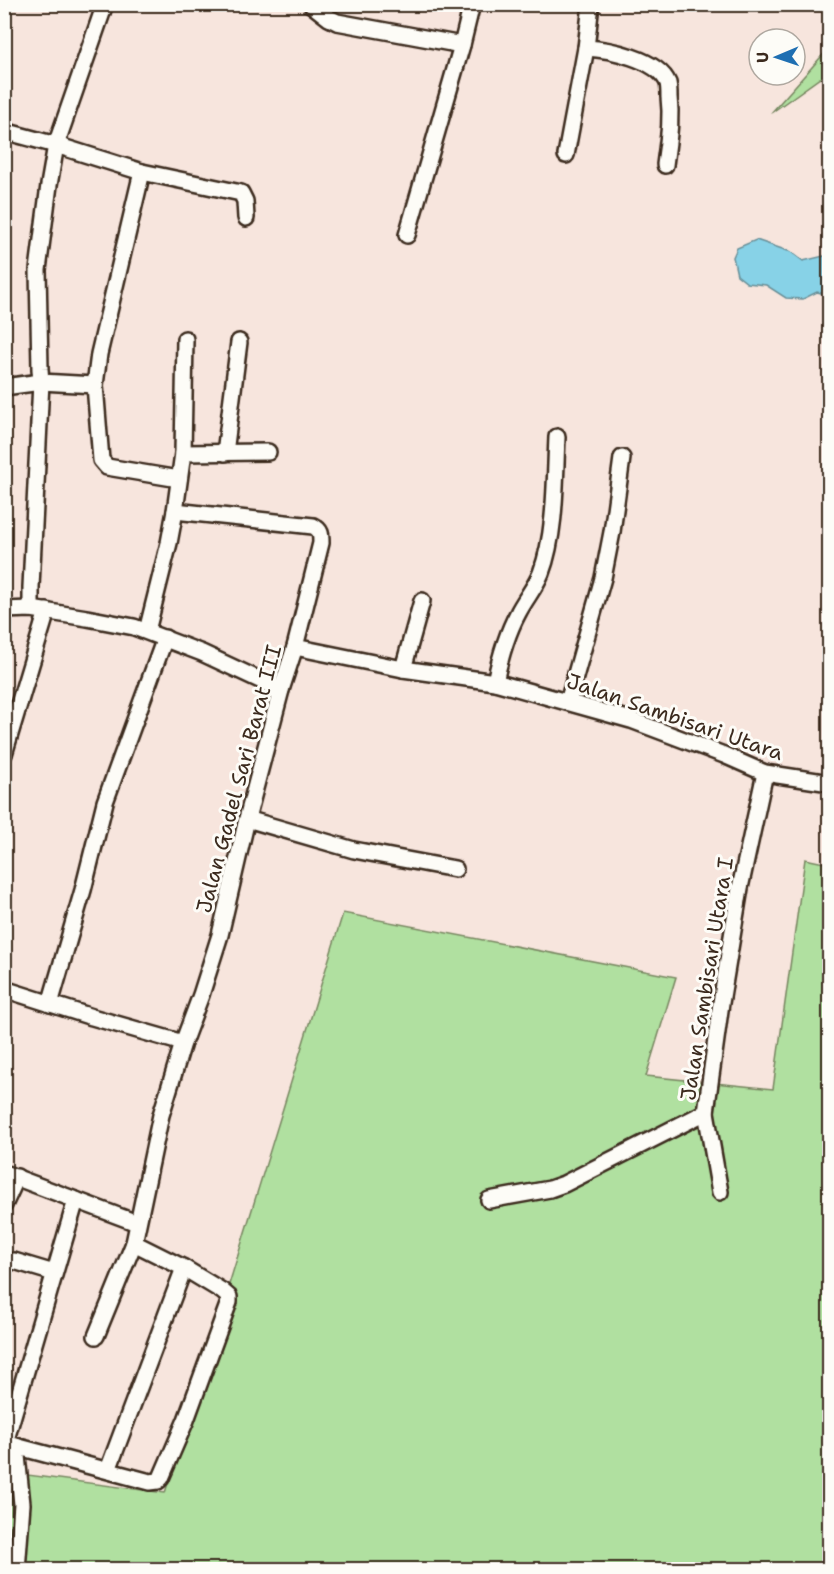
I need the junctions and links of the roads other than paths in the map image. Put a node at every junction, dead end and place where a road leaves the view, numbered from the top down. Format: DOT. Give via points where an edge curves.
graph roads {
  1 [pos="105,4"];
  2 [pos="311,4"];
  3 [pos="472,4"];
  4 [pos="591,4"];
  5 [pos="462,45"];
  6 [pos="586,48"];
  7 [pos="4,131"];
  8 [pos="56,145"];
  9 [pos="566,155"];
  10 [pos="665,165"];
  11 [pos="142,172"];
  12 [pos="246,218"];
  13 [pos="407,236"];
  14 [pos="184,339"];
  15 [pos="239,342"];
  16 [pos="41,382"];
  17 [pos="95,385"];
  18 [pos="4,387"];
  19 [pos="557,437"];
  20 [pos="268,452"];
  21 [pos="183,453"];
  22 [pos="225,453"];
  23 [pos="622,458"];
  24 [pos="179,479"];
  25 [pos="176,511"];
  26 [pos="422,601"];
  27 [pos="31,609"];
  28 [pos="4,610"];
  29 [pos="47,611"];
  30 [pos="147,631"];
  31 [pos="165,638"];
  32 [pos="295,647"];
  33 [pos="403,669"];
  34 [pos="495,682"];
  35 [pos="281,690"];
  36 [pos="568,702"];
  37 [pos="4,754"];
  38 [pos="765,773"];
  39 [pos="830,783"];
  40 [pos="247,819"];
  41 [pos="455,869"];
  42 [pos="4,989"];
  43 [pos="50,1004"];
  44 [pos="183,1044"];
  45 [pos="706,1112"];
  46 [pos="11,1175"];
  47 [pos="720,1192"];
  48 [pos="76,1200"];
  49 [pos="489,1200"];
  50 [pos="4,1204"];
  51 [pos="137,1223"];
  52 [pos="134,1243"];
  53 [pos="14,1261"];
  54 [pos="184,1268"];
  55 [pos="54,1273"];
  56 [pos="96,1336"];
  57 [pos="8,1444"];
  58 [pos="108,1470"];
  59 [pos="17,1569"];
  1 -- 8 [label="street"];
  2 -- 5 [label="street" via="337,22"];
  3 -- 5 [label="street"];
  4 -- 6 [label="street"];
  5 -- 13 [label="street"];
  6 -- 9 [label="street"];
  6 -- 10 [label="street" via="606,49 641,60 668,82 671,117"];
  7 -- 8 [label="street"];
  8 -- 11 [label="street"];
  8 -- 16 [label="street" via="38,270"];
  11 -- 12 [label="street" via="241,193"];
  11 -- 17 [label="street"];
  14 -- 21 [label="street"];
  15 -- 22 [label="street"];
  16 -- 17 [label="street"];
  16 -- 18 [label="street"];
  16 -- 27 [label="street"];
  17 -- 24 [label="street" via="104,464"];
  19 -- 34 [label="street" via="545,561 504,644"];
  20 -- 22 [label="street"];
  21 -- 22 [label="street"];
  21 -- 24 [label="street"];
  23 -- 36 [label="street" via="603,578"];
  24 -- 25 [label="street"];
  25 -- 30 [label="street"];
  25 -- 32 [label="street, Jalan Gadel Sari Barat III" via="319,529 321,543"];
  26 -- 33 [label="street"];
  27 -- 28 [label="street"];
  27 -- 29 [label="street"];
  29 -- 30 [label="street"];
  29 -- 37 [label="street"];
  30 -- 31 [label="street"];
  31 -- 35 [label="street"];
  31 -- 43 [label="street" via="105,802"];
  32 -- 33 [label="street, Jalan Sambisari Utara"];
  32 -- 35 [label="street, Jalan Gadel Sari Barat III"];
  33 -- 34 [label="street, Jalan Sambisari Utara"];
  34 -- 36 [label="street, Jalan Sambisari Utara"];
  35 -- 40 [label="street, Jalan Gadel Sari Barat III"];
  36 -- 38 [label="street, Jalan Sambisari Utara" via="631,720"];
  38 -- 39 [label="street, Jalan Sambisari Utara"];
  38 -- 45 [label="street, Jalan Sambisari Utara I" via="740,888"];
  40 -- 41 [label="street" via="354,850"];
  40 -- 44 [label="street, Jalan Gadel Sari Barat III" via="220,935"];
  42 -- 43 [label="street"];
  43 -- 44 [label="street"];
  44 -- 51 [label="street, Jalan Gadel Sari Barat III" via="160,1115"];
  45 -- 47 [label="street, Jalan Sambisari Utara I"];
  45 -- 49 [label="street" via="550,1189"];
  46 -- 48 [label="street"];
  46 -- 50 [label="street"];
  48 -- 51 [label="street"];
  48 -- 55 [label="street"];
  51 -- 52 [label="street, Jalan Gadel Sari Barat III"];
  52 -- 54 [label="street"];
  52 -- 56 [label="street, Jalan Gadel Sari Barat III"];
  53 -- 55 [label="street"];
  54 -- 58 [label="street"];
  54 -- 58 [label="street" via="229,1297 224,1319 161,1479 150,1482"];
  55 -- 57 [label="street"];
  57 -- 58 [label="street"];
  57 -- 59 [label="street" via="22,1504"];
}
